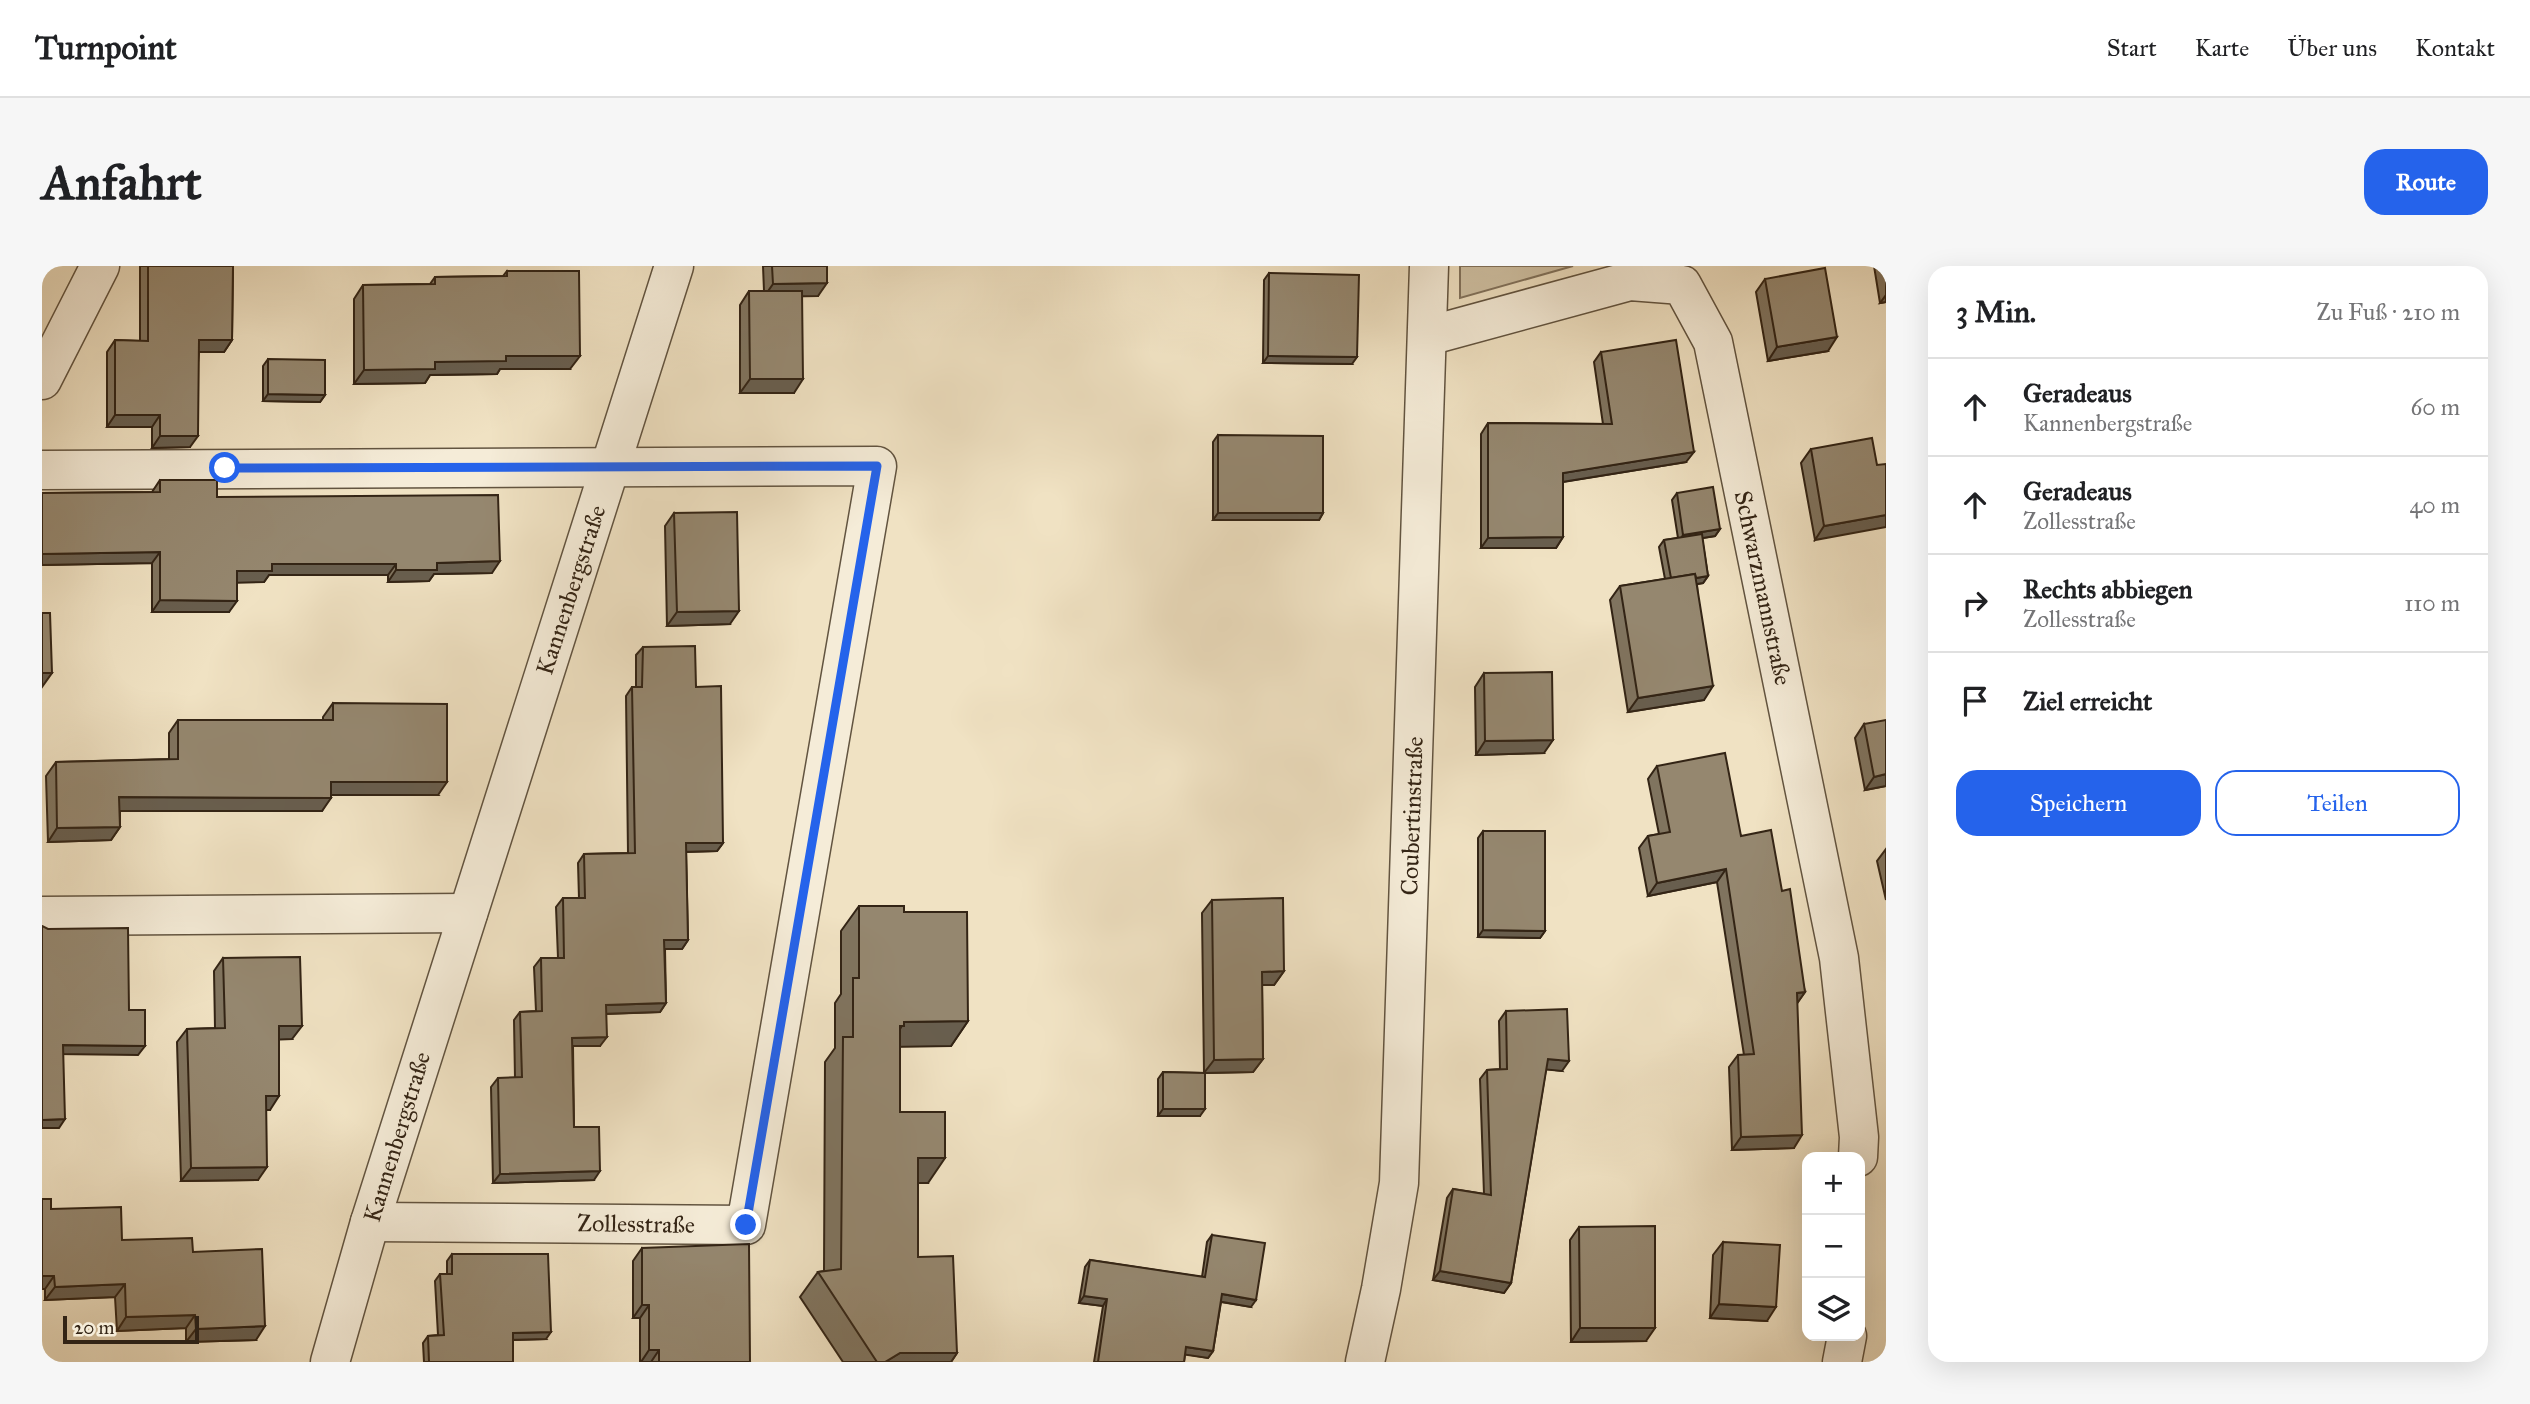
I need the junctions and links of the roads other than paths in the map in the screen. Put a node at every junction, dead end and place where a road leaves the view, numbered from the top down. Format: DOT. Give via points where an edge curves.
graph roads {
  1 [pos="100,266"];
  2 [pos="674,266"];
  3 [pos="1429,266"];
  4 [pos="1428,336"];
  5 [pos="42,380"];
  6 [pos="611,467"];
  7 [pos="42,470"];
  8 [pos="468,913"];
  9 [pos="42,916"];
  10 [pos="1858,1152"];
  11 [pos="370,1222"];
  12 [pos="1846,1341"];
  13 [pos="330,1362"];
  14 [pos="1365,1362"];
  15 [pos="1842,1362"];
  1 -- 5 [label="street"];
  2 -- 6 [label="street, Kannenbergstraße"];
  3 -- 4 [label="street, Coubertinstraße"];
  4 -- 10 [label="street, Schwarzmannstraße" via="1630,281 1682,285 1713,342 1839,958"];
  4 -- 14 [label="street, Coubertinstraße" via="1399,1183"];
  6 -- 7 [label="street, Kannenbergstraße"];
  6 -- 8 [label="street, Kannenbergstraße"];
  6 -- 11 [label="street, Zollesstraße" via="877,466 746,1225"];
  8 -- 9 [label="street"];
  8 -- 11 [label="street, Kannenbergstraße"];
  11 -- 13 [label="street, Kannenbergstraße"];
  12 -- 15 [label="street"];
}
